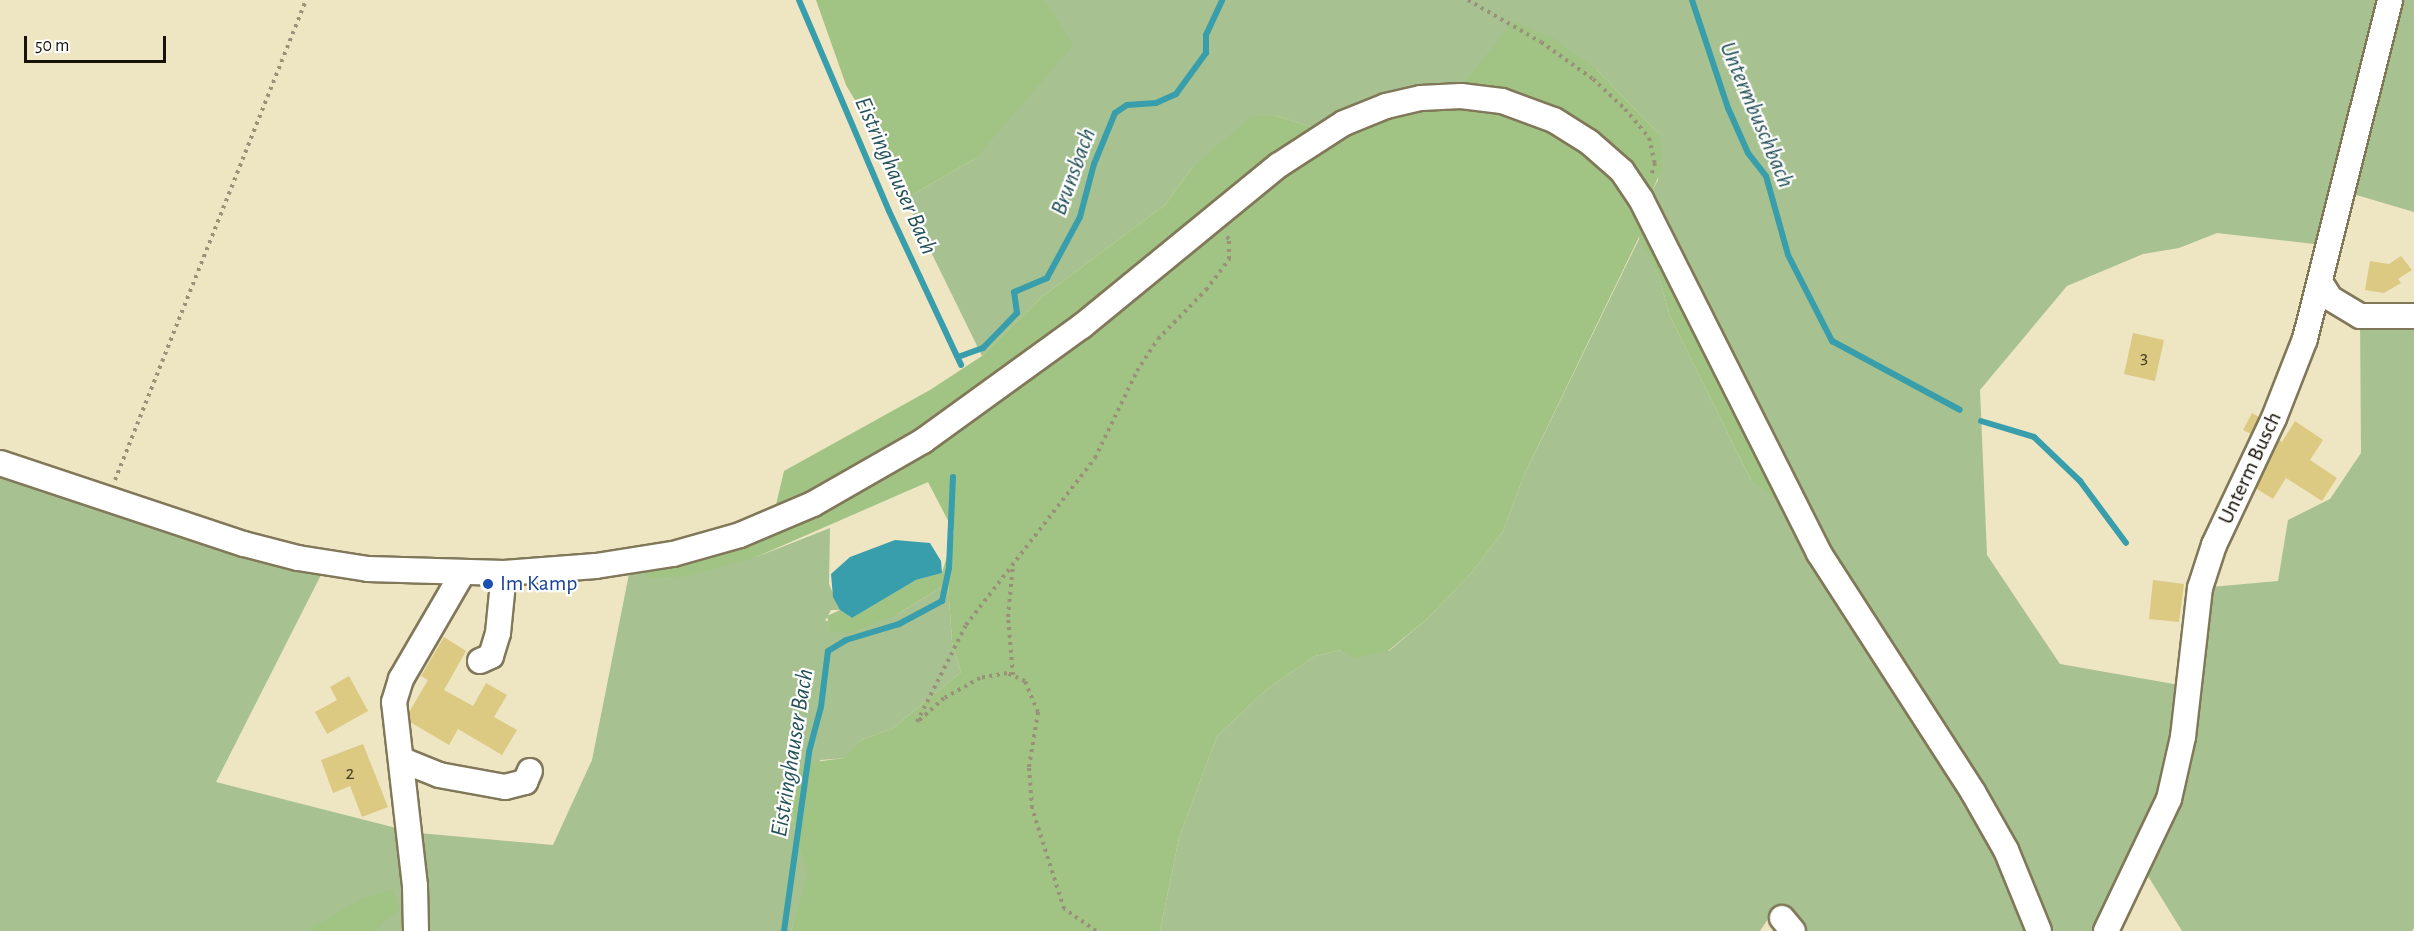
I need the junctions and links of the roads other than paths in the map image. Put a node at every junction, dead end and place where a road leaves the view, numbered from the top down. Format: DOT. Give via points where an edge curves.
graph roads {
  1 [pos="2390,0"];
  2 [pos="2322,285"];
  3 [pos="2414,316"];
  4 [pos="0,463"];
  5 [pos="504,573"];
  6 [pos="462,574"];
  7 [pos="480,661"];
  8 [pos="402,760"];
  9 [pos="530,771"];
  10 [pos="416,931"];
  11 [pos="2039,931"];
  12 [pos="2106,931"];
  1 -- 2 [label="street, Unterm Busch"];
  2 -- 3 [label="street" via="2330,298 2360,316"];
  2 -- 12 [label="street, Unterm Busch" via="2274,418 2214,545 2200,588 2183,737 2169,799"];
  4 -- 6 [label="street" via="298,558 368,568"];
  5 -- 6 [label="street"];
  5 -- 7 [label="street" via="498,633 491,656"];
  5 -- 11 [label="street" via="596,566 673,554 740,535 813,504 913,448 982,401 1316,139 1386,106 1421,98 1461,96 1530,110 1589,142 1622,171 1635,190 1819,553 1973,792 2006,850"];
  6 -- 8 [label="street" via="396,691 394,714"];
  8 -- 9 [label="street" via="440,775 505,788 525,782"];
  8 -- 10 [label="street"];
}
